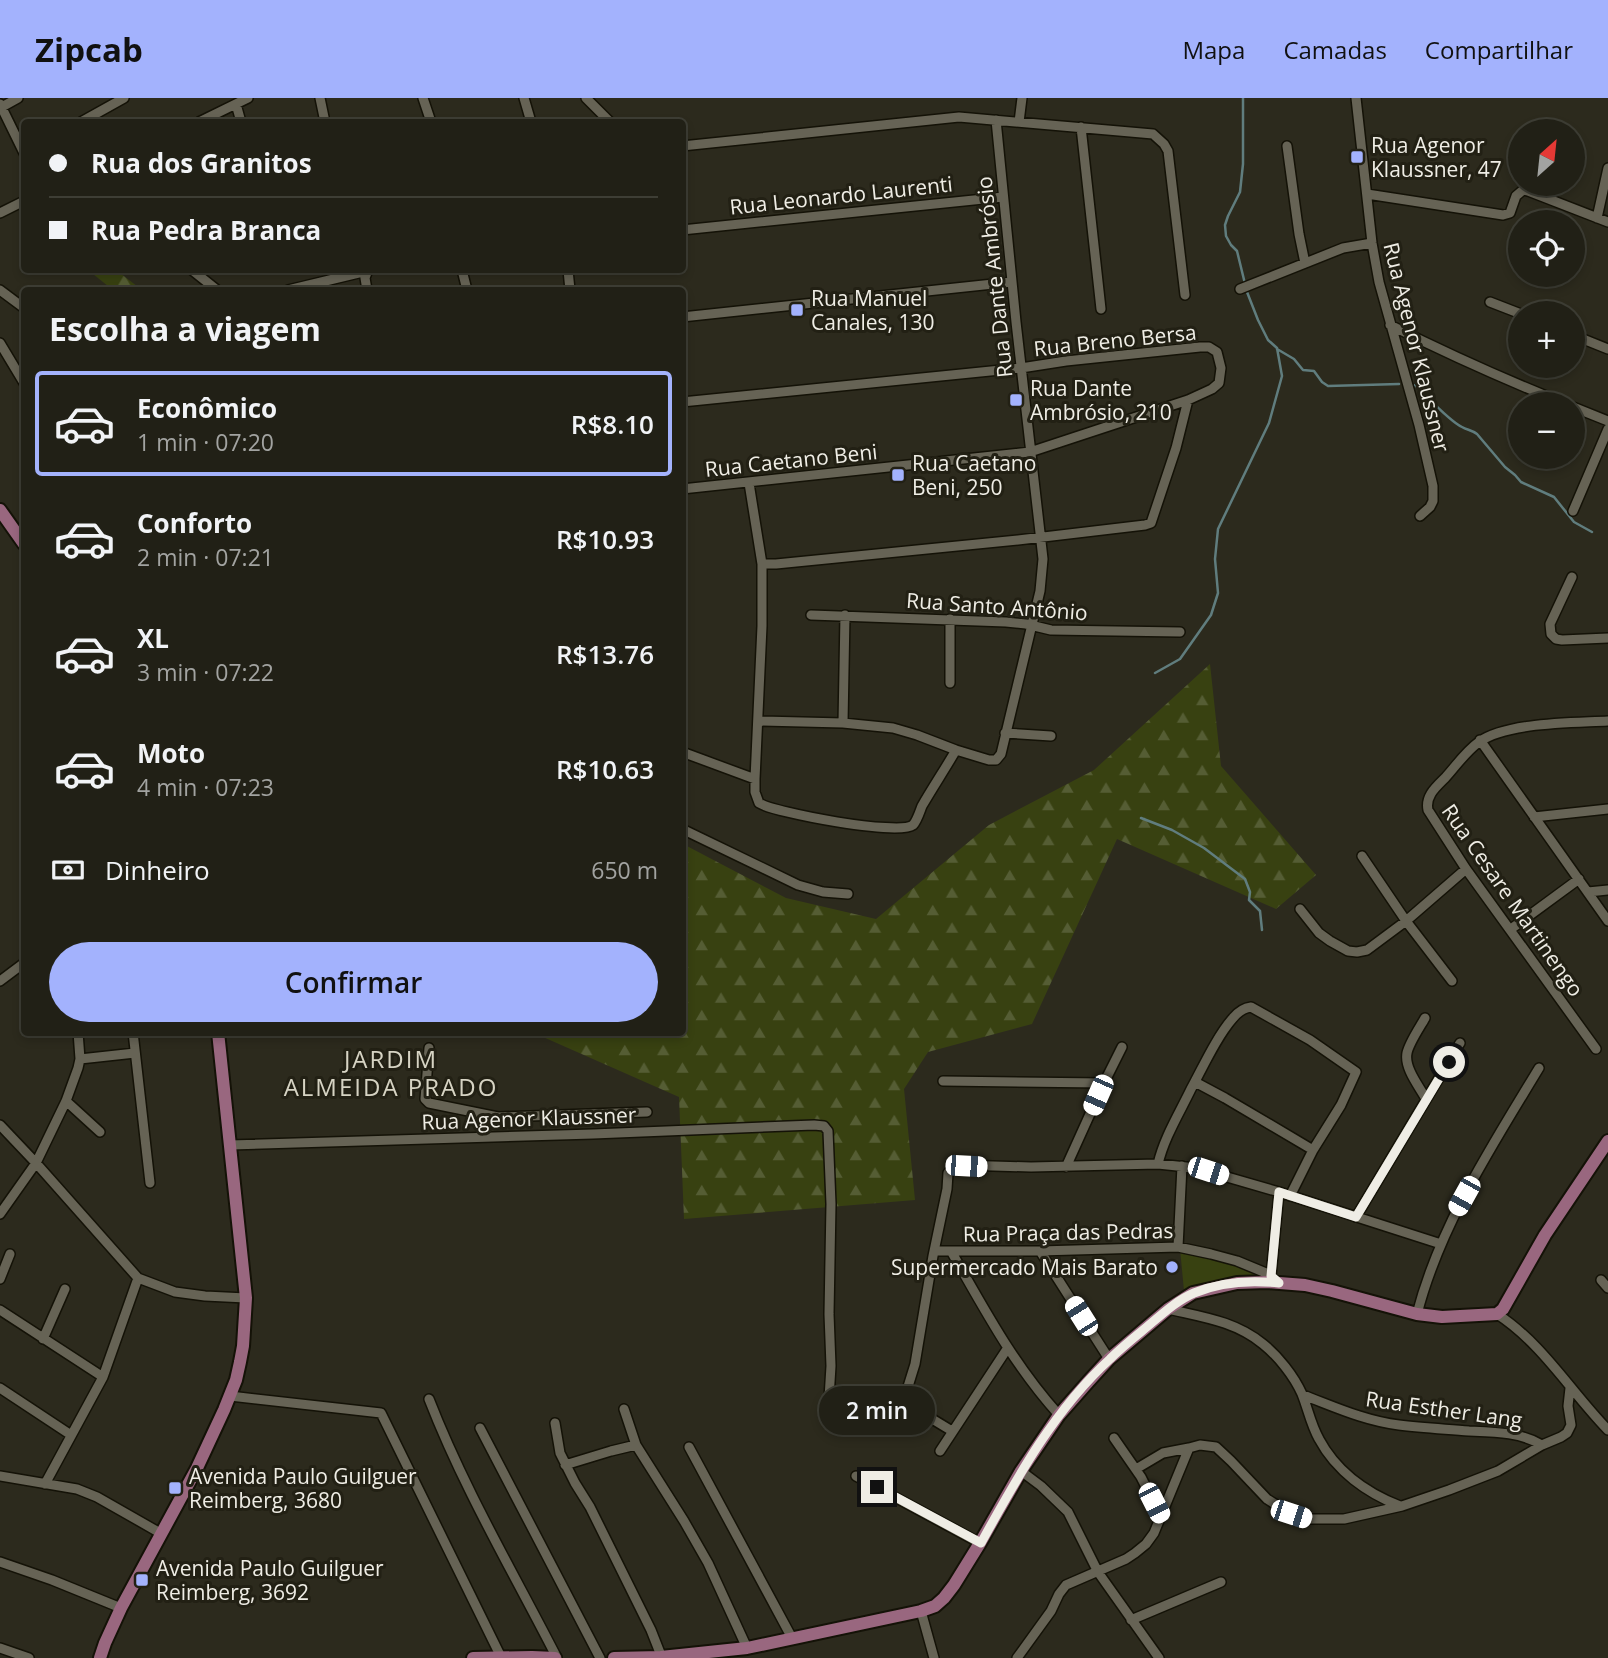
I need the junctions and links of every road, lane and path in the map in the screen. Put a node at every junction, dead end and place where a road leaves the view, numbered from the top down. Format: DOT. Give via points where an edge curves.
graph roads {
  1 [pos="19,98"];
  2 [pos="124,98"];
  3 [pos="248,98"];
  4 [pos="320,98"];
  5 [pos="423,98"];
  6 [pos="524,98"];
  7 [pos="586,98"];
  8 [pos="1022,98"];
  9 [pos="1356,98"];
  10 [pos="236,104"];
  11 [pos="1,106"];
  12 [pos="86,119"];
  13 [pos="205,119"];
  14 [pos="240,119"];
  15 [pos="324,119"];
  16 [pos="429,119"];
  17 [pos="530,119"];
  18 [pos="607,119"];
  19 [pos="996,120"];
  20 [pos="1019,122"];
  21 [pos="1081,128"];
  22 [pos="21,146"];
  23 [pos="686,146"];
  24 [pos="1287,146"];
  25 [pos="1608,168"];
  26 [pos="1367,194"];
  27 [pos="1003,197"];
  28 [pos="21,202"];
  29 [pos="0,213"];
  30 [pos="1597,218"];
  31 [pos="1608,222"];
  32 [pos="686,230"];
  33 [pos="1372,243"];
  34 [pos="1305,263"];
  35 [pos="196,273"];
  36 [pos="355,273"];
  37 [pos="1012,282"];
  38 [pos="213,287"];
  39 [pos="300,287"];
  40 [pos="1245,287"];
  41 [pos="0,290"];
  42 [pos="1185,295"];
  43 [pos="1490,302"];
  44 [pos="21,306"];
  45 [pos="1101,309"];
  46 [pos="1508,309"];
  47 [pos="686,317"];
  48 [pos="1390,325"];
  49 [pos="1585,340"];
  50 [pos="0,343"];
  51 [pos="1608,349"];
  52 [pos="1021,368"];
  53 [pos="21,378"];
  54 [pos="1538,392"];
  55 [pos="1188,400"];
  56 [pos="686,402"];
  57 [pos="1585,412"];
  58 [pos="1608,421"];
  59 [pos="1608,429"];
  60 [pos="1030,452"];
  61 [pos="750,483"];
  62 [pos="686,489"];
  63 [pos="0,510"];
  64 [pos="1573,511"];
  65 [pos="1420,516"];
  66 [pos="1041,537"];
  67 [pos="21,540"];
  68 [pos="762,564"];
  69 [pos="1572,577"];
  70 [pos="811,615"];
  71 [pos="845,615"];
  72 [pos="950,619"];
  73 [pos="1032,625"];
  74 [pos="1180,632"];
  75 [pos="1608,638"];
  76 [pos="950,683"];
  77 [pos="758,721"];
  78 [pos="1608,721"];
  79 [pos="843,723"];
  80 [pos="1005,733"];
  81 [pos="1051,736"];
  82 [pos="1480,740"];
  83 [pos="956,750"];
  84 [pos="686,753"];
  85 [pos="755,779"];
  86 [pos="1608,808"];
  87 [pos="1534,817"];
  88 [pos="686,831"];
  89 [pos="1362,856"];
  90 [pos="1466,869"];
  91 [pos="1579,879"];
  92 [pos="1608,890"];
  93 [pos="1588,892"];
  94 [pos="848,894"];
  95 [pos="1300,909"];
  96 [pos="1406,921"];
  97 [pos="1608,921"];
  98 [pos="1511,929"];
  99 [pos="21,965"];
  100 [pos="0,981"];
  101 [pos="1452,981"];
  102 [pos="1425,1018"];
  103 [pos="78,1036"];
  104 [pos="133,1036"];
  105 [pos="218,1036"];
  106 [pos="1460,1043"];
  107 [pos="1122,1047"];
  108 [pos="429,1048"];
  109 [pos="1596,1049"];
  110 [pos="135,1053"];
  111 [pos="80,1059"];
  112 [pos="1539,1068"];
  113 [pos="943,1082"];
  114 [pos="1195,1082"];
  115 [pos="1104,1083"];
  116 [pos="1426,1099"];
  117 [pos="66,1101"];
  118 [pos="647,1112"];
  119 [pos="501,1117"];
  120 [pos="0,1125"];
  121 [pos="100,1132"];
  122 [pos="500,1137"];
  123 [pos="1608,1141"];
  124 [pos="230,1145"];
  125 [pos="1313,1150"];
  126 [pos="36,1163"];
  127 [pos="1158,1164"];
  128 [pos="1182,1166"];
  129 [pos="1066,1167"];
  130 [pos="150,1183"];
  131 [pos="1279,1192"];
  132 [pos="1290,1196"];
  133 [pos="0,1214"];
  134 [pos="1356,1217"];
  135 [pos="1441,1244"];
  136 [pos="1178,1247"];
  137 [pos="934,1251"];
  138 [pos="951,1251"];
  139 [pos="1040,1251"];
  140 [pos="10,1254"];
  141 [pos="138,1278"];
  142 [pos="0,1279"];
  143 [pos="1275,1279"];
  144 [pos="1601,1280"];
  145 [pos="1608,1288"];
  146 [pos="65,1289"];
  147 [pos="246,1298"];
  148 [pos="1168,1309"];
  149 [pos="0,1310"];
  150 [pos="1500,1312"];
  151 [pos="1417,1314"];
  152 [pos="43,1339"];
  153 [pos="1007,1349"];
  154 [pos="1109,1359"];
  155 [pos="103,1377"];
  156 [pos="0,1388"];
  157 [pos="1570,1388"];
  158 [pos="1303,1395"];
  159 [pos="230,1396"];
  160 [pos="429,1399"];
  161 [pos="624,1409"];
  162 [pos="828,1414"];
  163 [pos="1059,1415"];
  164 [pos="555,1423"];
  165 [pos="480,1428"];
  166 [pos="1608,1430"];
  167 [pos="952,1431"];
  168 [pos="71,1435"];
  169 [pos="1114,1438"];
  170 [pos="1542,1444"];
  171 [pos="636,1445"];
  172 [pos="689,1447"];
  173 [pos="1189,1448"];
  174 [pos="940,1451"];
  175 [pos="565,1465"];
  176 [pos="1136,1468"];
  177 [pos="1021,1471"];
  178 [pos="0,1476"];
  179 [pos="856,1476"];
  180 [pos="45,1484"];
  181 [pos="1402,1506"];
  182 [pos="1161,1517"];
  183 [pos="162,1534"];
  184 [pos="981,1543"];
  185 [pos="0,1562"];
  186 [pos="1098,1572"];
  187 [pos="1221,1582"];
  188 [pos="121,1608"];
  189 [pos="921,1611"];
  190 [pos="1131,1620"];
  191 [pos="792,1639"];
  192 [pos="0,1648"];
  193 [pos="747,1648"];
  194 [pos="501,1657"];
  195 [pos="29,1658"];
  196 [pos="100,1658"];
  197 [pos="473,1658"];
  198 [pos="556,1658"];
  199 [pos="600,1658"];
  200 [pos="614,1658"];
  201 [pos="662,1658"];
  202 [pos="934,1658"];
  203 [pos="1017,1658"];
  204 [pos="1159,1658"];
  1 -- 11 [label="street"];
  2 -- 12 [label="street"];
  3 -- 10 [label="street"];
  4 -- 15 [label="street"];
  5 -- 16 [label="street"];
  6 -- 17 [label="street"];
  7 -- 18 [label="street"];
  8 -- 20 [label="street"];
  9 -- 26 [label="street, Rua Agenor Klaussner"];
  10 -- 13 [label="street"];
  10 -- 14 [label="street"];
  11 -- 22 [label="street"];
  19 -- 20 [label="street"];
  19 -- 23 [label="street" via="940,119"];
  19 -- 27 [label="street, Rua Dante Ambrósio"];
  20 -- 21 [label="street"];
  21 -- 42 [label="street" via="1146,133 1164,144"];
  21 -- 45 [label="street"];
  24 -- 34 [label="street"];
  25 -- 30 [label="street"];
  26 -- 30 [label="street" via="1507,215 1523,190"];
  26 -- 33 [label="street, Rua Agenor Klaussner"];
  27 -- 32 [label="street, Rua Leonardo Laurenti"];
  27 -- 37 [label="street, Rua Dante Ambrósio"];
  28 -- 29 [label="street"];
  30 -- 31 [label="street"];
  33 -- 34 [label="street" via="1343,248"];
  33 -- 48 [label="street, Rua Agenor Klaussner"];
  34 -- 40 [label="street"];
  35 -- 38 [label="street"];
  36 -- 39 [label="street"];
  37 -- 47 [label="street"];
  37 -- 52 [label="street, Rua Dante Ambrósio"];
  41 -- 44 [label="street"];
  43 -- 46 [label="street"];
  48 -- 54 [label="street"];
  48 -- 65 [label="street, Rua Agenor Klaussner" via="1433,486 1433,501"];
  49 -- 51 [label="street"];
  50 -- 53 [label="street"];
  52 -- 55 [label="street, Rua Breno Bersa" via="1214,349 1219,383"];
  52 -- 56 [label="street, Rua Breno Bersa"];
  52 -- 60 [label="street, Rua Dante Ambrósio"];
  55 -- 60 [label="street, Rua Caetano Beni"];
  55 -- 66 [label="street" via="1151,523"];
  57 -- 58 [label="street"];
  59 -- 64 [label="street"];
  60 -- 61 [label="street, Rua Caetano Beni"];
  60 -- 66 [label="street, Rua Dante Ambrósio"];
  61 -- 62 [label="street, Rua Caetano Beni"];
  61 -- 68 [label="street"];
  63 -- 67 [label="main road"];
  66 -- 68 [label="street"];
  66 -- 73 [label="street, Rua Dante Ambrósio" via="1042,579"];
  68 -- 77 [label="street"];
  69 -- 75 [label="street" via="1550,624 1551,634 1562,640"];
  70 -- 71 [label="street, Rua Santo Antônio"];
  71 -- 72 [label="street, Rua Santo Antônio"];
  71 -- 79 [label="street"];
  72 -- 73 [label="street, Rua Santo Antônio"];
  72 -- 76 [label="street"];
  73 -- 74 [label="street, Rua Santo Antônio" via="1051,630"];
  73 -- 80 [label="street, Rua Dante Ambrósio"];
  77 -- 79 [label="street"];
  77 -- 85 [label="street"];
  78 -- 82 [label="street" via="1515,729"];
  79 -- 83 [label="street" via="905,730"];
  80 -- 81 [label="street"];
  80 -- 83 [label="street, Rua Dante Ambrósio" via="997,760"];
  82 -- 87 [label="street"];
  82 -- 90 [label="street, Rua Cesare Martinengo" via="1431,793 1427,805"];
  83 -- 85 [label="street" via="913,825 904,827 840,822 764,806 757,800"];
  84 -- 85 [label="street"];
  86 -- 87 [label="street"];
  87 -- 91 [label="street"];
  88 -- 94 [label="street" via="798,885"];
  89 -- 96 [label="street"];
  90 -- 96 [label="street"];
  90 -- 98 [label="street, Rua Cesare Martinengo"];
  91 -- 93 [label="street"];
  91 -- 98 [label="street"];
  92 -- 93 [label="street"];
  93 -- 97 [label="street"];
  95 -- 96 [label="street" via="1319,933 1348,951 1367,950"];
  96 -- 101 [label="street"];
  98 -- 109 [label="street, Rua Cesare Martinengo"];
  99 -- 100 [label="street"];
  102 -- 116 [label="street" via="1407,1062"];
  103 -- 111 [label="street"];
  104 -- 110 [label="street"];
  105 -- 124 [label="main road"];
  106 -- 116 [label="street"];
  107 -- 115 [label="street"];
  108 -- 119 [label="street" via="425,1099 429,1103"];
  110 -- 111 [label="street"];
  110 -- 130 [label="street"];
  111 -- 117 [label="street"];
  112 -- 135 [label="street"];
  113 -- 115 [label="street"];
  114 -- 125 [label="street"];
  114 -- 125 [label="street" via="1231,1019 1242,1009 1256,1009 1356,1072"];
  114 -- 127 [label="street"];
  115 -- 129 [label="street"];
  116 -- 134 [label="street"];
  117 -- 121 [label="street"];
  117 -- 126 [label="street"];
  118 -- 119 [label="street"];
  119 -- 122 [label="street"];
  120 -- 126 [label="street"];
  122 -- 124 [label="street, Rua Agenor Klaussner"];
  122 -- 162 [label="street, Rua Agenor Klaussner" via="827,1128 831,1204"];
  123 -- 150 [label="main road"];
  124 -- 147 [label="main road"];
  125 -- 132 [label="street"];
  126 -- 133 [label="street"];
  126 -- 141 [label="street"];
  127 -- 128 [label="street"];
  127 -- 129 [label="street"];
  128 -- 131 [label="street"];
  128 -- 136 [label="street"];
  129 -- 137 [label="street" via="960,1165 950,1169"];
  131 -- 132 [label="street"];
  131 -- 143 [label="street"];
  132 -- 134 [label="street"];
  134 -- 135 [label="street"];
  135 -- 151 [label="street"];
  136 -- 139 [label="street, Rua Praça das Pedras"];
  136 -- 143 [label="street, Rua Praça das Pedras" via="1237,1261"];
  137 -- 138 [label="street, Rua Praça das Pedras"];
  137 -- 167 [label="street" via="906,1397 914,1408"];
  138 -- 139 [label="street, Rua Praça das Pedras"];
  138 -- 153 [label="street"];
  139 -- 154 [label="street"];
  140 -- 142 [label="street"];
  141 -- 147 [label="street" via="175,1292"];
  141 -- 155 [label="street"];
  143 -- 148 [label="main road" via="1193,1293"];
  143 -- 151 [label="main road"];
  144 -- 145 [label="street"];
  146 -- 152 [label="street"];
  147 -- 159 [label="main road" via="243,1346"];
  148 -- 154 [label="main road"];
  148 -- 158 [label="street" via="1218,1320 1252,1336 1270,1350"];
  149 -- 152 [label="street"];
  150 -- 151 [label="main road" via="1442,1317"];
  150 -- 157 [label="street"];
  152 -- 155 [label="street"];
  153 -- 163 [label="street"];
  153 -- 167 [label="street"];
  154 -- 163 [label="main road"];
  155 -- 168 [label="street"];
  156 -- 168 [label="street"];
  157 -- 166 [label="street"];
  157 -- 170 [label="street" via="1570,1429"];
  158 -- 170 [label="street, Rua Esther Lang" via="1377,1421 1510,1434"];
  158 -- 181 [label="street" via="1319,1440 1337,1464 1367,1489"];
  159 -- 183 [label="main road"];
  159 -- 194 [label="street" via="382,1413"];
  160 -- 198 [label="street" via="464,1481"];
  161 -- 171 [label="street"];
  163 -- 177 [label="main road"];
  164 -- 175 [label="street"];
  165 -- 199 [label="street"];
  167 -- 174 [label="street"];
  168 -- 180 [label="street"];
  169 -- 176 [label="street"];
  170 -- 181 [label="street" via="1498,1471"];
  171 -- 175 [label="street"];
  171 -- 193 [label="street" via="708,1563"];
  172 -- 191 [label="street"];
  173 -- 176 [label="street" via="1163,1453"];
  173 -- 181 [label="street" via="1200,1444 1216,1447 1267,1499 1307,1519 1344,1519"];
  173 -- 182 [label="street"];
  175 -- 201 [label="street"];
  176 -- 182 [label="street"];
  177 -- 184 [label="main road"];
  177 -- 186 [label="street" via="1068,1512"];
  178 -- 180 [label="street"];
  179 -- 184 [label="street"];
  180 -- 183 [label="street" via="97,1497"];
  182 -- 186 [label="street" via="1146,1544"];
  183 -- 188 [label="main road"];
  184 -- 189 [label="main road" via="944,1598"];
  185 -- 188 [label="street"];
  186 -- 190 [label="street"];
  186 -- 203 [label="street" via="1063,1588"];
  187 -- 190 [label="street"];
  188 -- 196 [label="main road"];
  189 -- 191 [label="main road"];
  189 -- 202 [label="street"];
  190 -- 204 [label="street"];
  191 -- 193 [label="main road"];
  192 -- 195 [label="street"];
  193 -- 201 [label="main road"];
  194 -- 197 [label="main road"];
  194 -- 198 [label="main road"];
  200 -- 201 [label="main road"];
}
